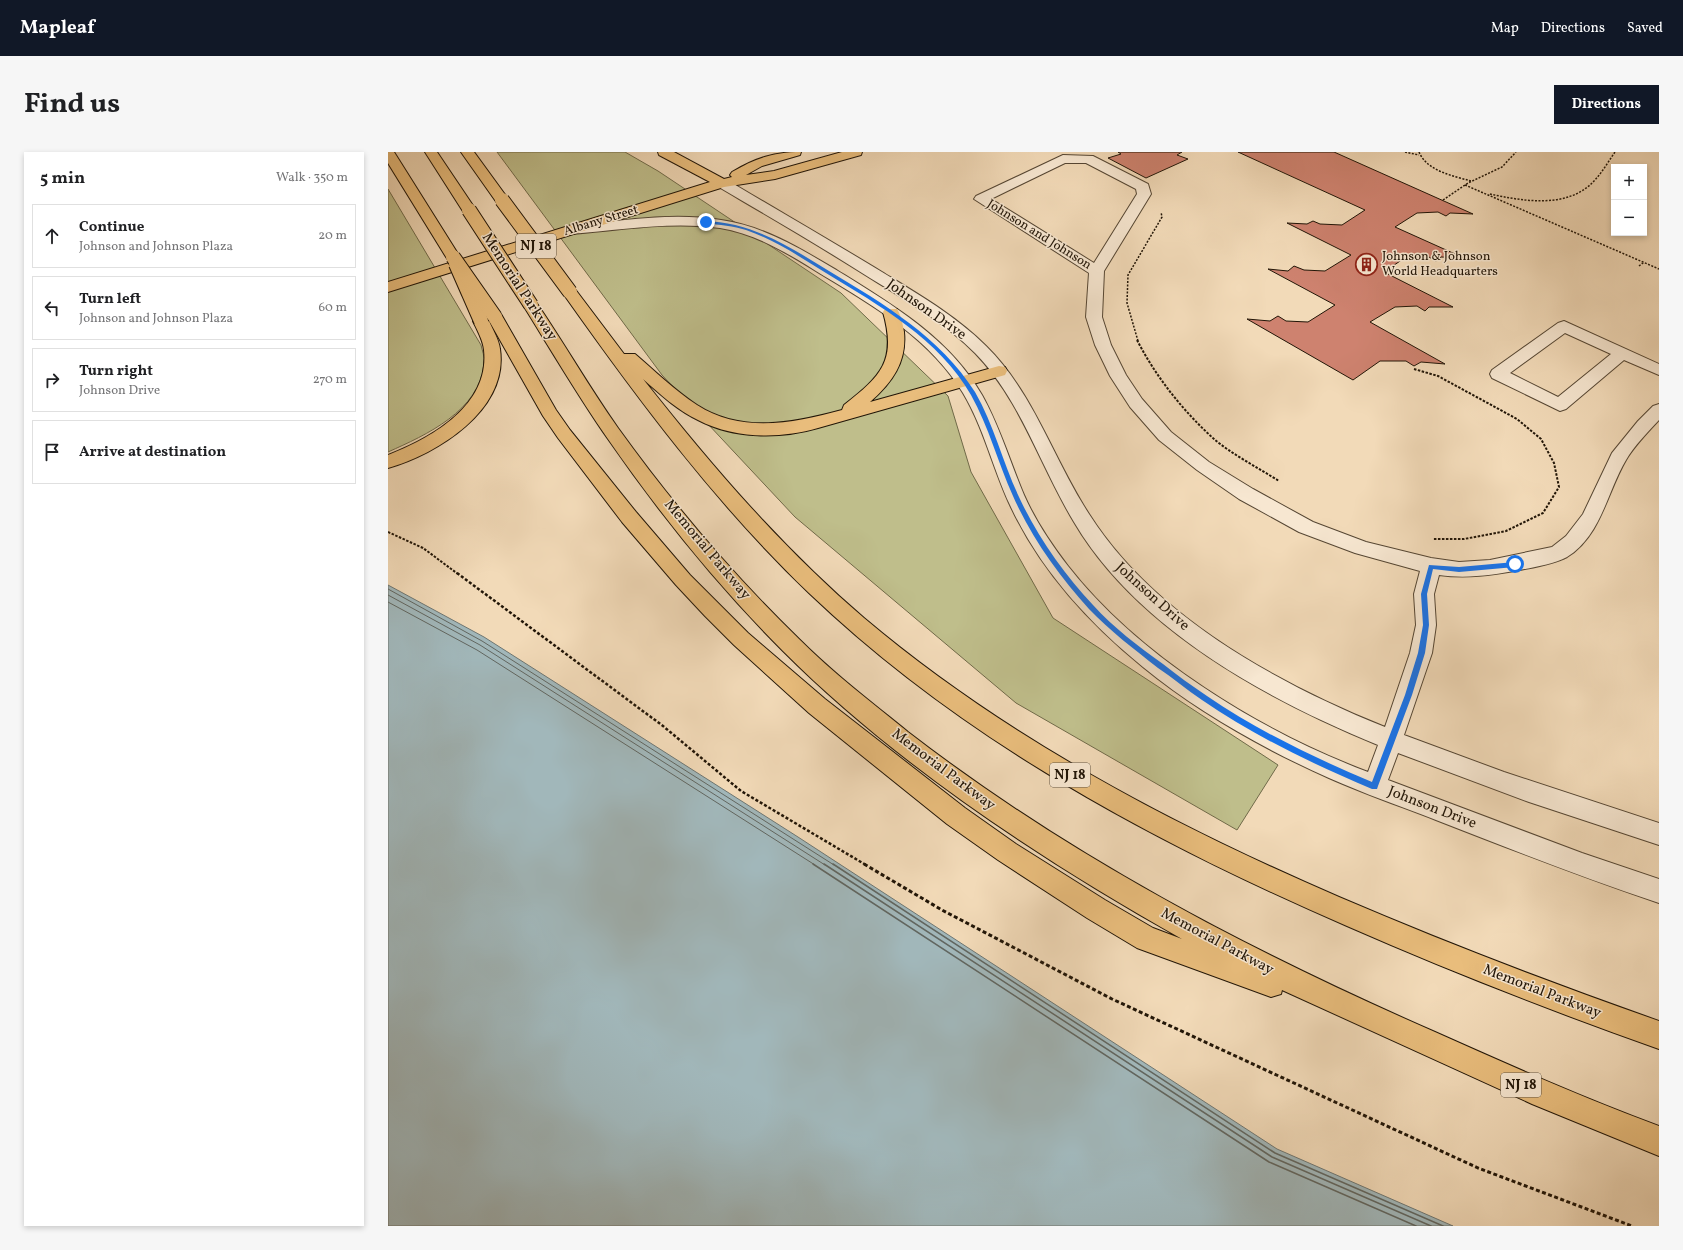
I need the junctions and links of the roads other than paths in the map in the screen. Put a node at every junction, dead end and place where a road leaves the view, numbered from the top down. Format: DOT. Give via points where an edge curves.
graph roads {
  1 [pos="388,152"];
  2 [pos="431,152"];
  3 [pos="466,152"];
  4 [pos="664,152"];
  5 [pos="795,152"];
  6 [pos="856,152"];
  7 [pos="722,183"];
  8 [pos="571,230"];
  9 [pos="1098,271"];
  10 [pos="433,272"];
  11 [pos="388,286"];
  12 [pos="388,294"];
  13 [pos="891,312"];
  14 [pos="488,319"];
  15 [pos="603,338"];
  16 [pos="1622,353"];
  17 [pos="1659,370"];
  18 [pos="999,371"];
  19 [pos="965,381"];
  20 [pos="1659,410"];
  21 [pos="842,416"];
  22 [pos="388,462"];
  23 [pos="1431,566"];
  24 [pos="1391,741"];
  25 [pos="1374,786"];
  26 [pos="1659,834"];
  27 [pos="1659,891"];
  28 [pos="1384,1024"];
  29 [pos="1659,1035"];
  30 [pos="1659,1141"];
  1 -- 14 [label="main road, bridge"];
  2 -- 28 [label="main road, Memorial Parkway / NJ 18, bridge" via="613,433 704,550 791,645 866,712 1001,813 1175,921"];
  3 -- 15 [label="main road, Memorial Parkway / NJ 18, bridge"];
  4 -- 7 [label="main road"];
  5 -- 7 [label="main road, Albany Street" via="757,163"];
  6 -- 7 [label="main road, Albany Street" via="775,175"];
  7 -- 8 [label="main road, Albany Street"];
  7 -- 18 [label="street, Johnson Drive" via="942,317 977,347"];
  8 -- 10 [label="main road, Albany Street"];
  8 -- 13 [label="street, Johnson Drive" via="679,221 720,223 745,228 778,242"];
  9 -- 9 [label="street, Johnson and Johnson" via="1144,194 1143,187 1088,159 1063,159 981,199"];
  9 -- 23 [label="street" via="1094,317 1103,345 1118,376 1165,436 1203,466 1246,494 1306,527 1362,548"];
  10 -- 11 [label="main road, Albany Street"];
  10 -- 12 [label="main road"];
  13 -- 19 [label="street, Johnson Drive" via="933,345"];
  13 -- 21 [label="main road" via="898,334 894,362 880,384"];
  14 -- 22 [label="main road" via="492,371 484,393 476,405 452,428 414,451"];
  14 -- 28 [label="main road" via="564,434 683,580 741,639 861,742 1007,852 1146,939"];
  15 -- 21 [label="main road" via="682,402 716,422 746,429 780,429"];
  15 -- 29 [label="main road, Memorial Parkway / NJ 18" via="695,457 789,561 890,652 1031,752 1141,817 1279,885 1412,942 1584,1009"];
  16 -- 16 [label="street" via="1564,326 1498,374 1560,405"];
  16 -- 17 [label="street"];
  18 -- 19 [label="main road"];
  18 -- 24 [label="street, Johnson Drive" via="1031,419 1085,524 1112,560 1147,596 1200,638 1272,684 1306,703"];
  19 -- 21 [label="main road"];
  19 -- 25 [label="street, Johnson Drive" via="985,418 1031,527 1063,573 1092,608 1152,661 1236,719 1302,754"];
  20 -- 23 [label="street" via="1618,456 1591,517 1573,541 1559,552 1490,568 1459,570"];
  23 -- 24 [label="street" via="1424,594 1426,625 1422,653"];
  24 -- 25 [label="street"];
  24 -- 26 [label="street, Johnson Drive" via="1536,795"];
  25 -- 27 [label="street, Johnson Drive" via="1582,865"];
  28 -- 30 [label="main road, Memorial Parkway / NJ 18" via="1539,1093"];
}
